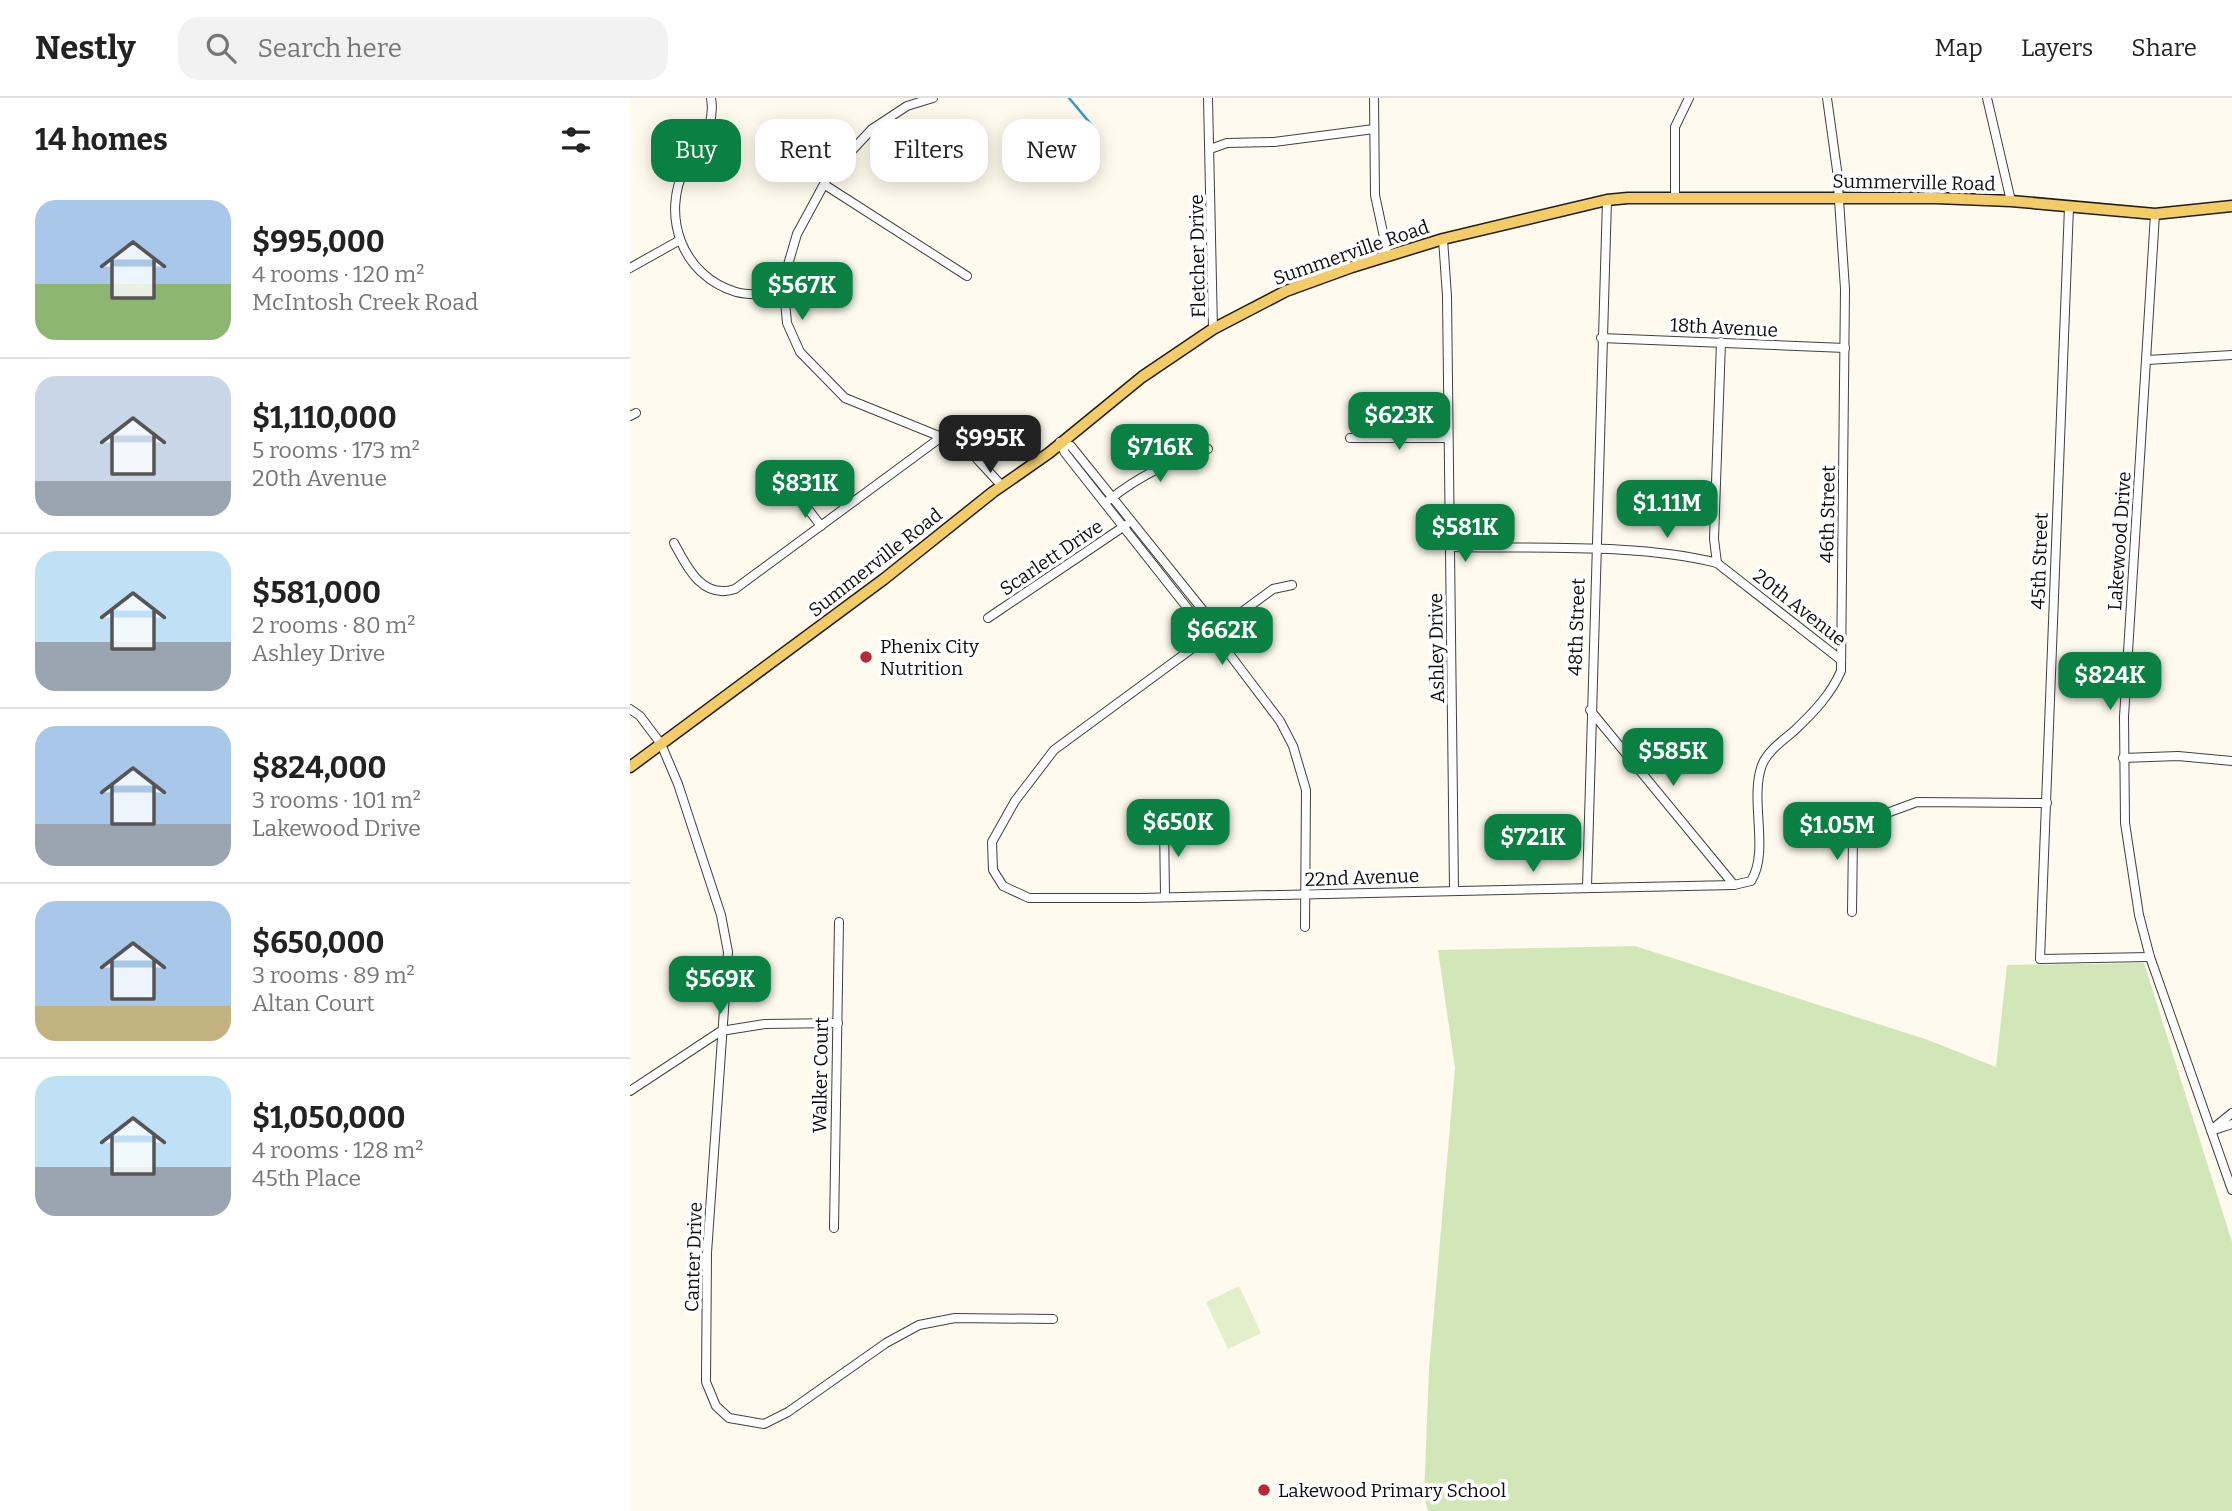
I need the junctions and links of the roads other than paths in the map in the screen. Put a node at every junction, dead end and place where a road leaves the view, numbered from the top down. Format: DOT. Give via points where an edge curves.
graph roads {
  1 [pos="711,98"];
  2 [pos="933,98"];
  3 [pos="1208,98"];
  4 [pos="1374,98"];
  5 [pos="1689,98"];
  6 [pos="1827,98"];
  7 [pos="1987,98"];
  8 [pos="904,102"];
  9 [pos="1374,129"];
  10 [pos="1210,149"];
  11 [pos="825,185"];
  12 [pos="1675,197"];
  13 [pos="1837,198"];
  14 [pos="1607,200"];
  15 [pos="2011,201"];
  16 [pos="2232,206"];
  17 [pos="2069,207"];
  18 [pos="2155,214"];
  19 [pos="1443,239"];
  20 [pos="680,240"];
  21 [pos="1388,256"];
  22 [pos="630,268"];
  23 [pos="967,276"];
  24 [pos="784,294"];
  25 [pos="1213,329"];
  26 [pos="1601,338"];
  27 [pos="1721,342"];
  28 [pos="1846,348"];
  29 [pos="2232,355"];
  30 [pos="2147,360"];
  31 [pos="940,438"];
  32 [pos="1349,438"];
  33 [pos="1448,438"];
  34 [pos="1060,442"];
  35 [pos="1208,449"];
  36 [pos="778,470"];
  37 [pos="1002,486"];
  38 [pos="1113,497"];
  39 [pos="1104,504"];
  40 [pos="1131,521"];
  41 [pos="821,526"];
  42 [pos="1123,527"];
  43 [pos="674,543"];
  44 [pos="1450,547"];
  45 [pos="1594,550"];
  46 [pos="1717,563"];
  47 [pos="1292,585"];
  48 [pos="988,618"];
  49 [pos="1211,636"];
  50 [pos="1841,660"];
  51 [pos="630,709"];
  52 [pos="1590,710"];
  53 [pos="661,744"];
  54 [pos="2123,758"];
  55 [pos="2232,761"];
  56 [pos="630,767"];
  57 [pos="2047,803"];
  58 [pos="1861,822"];
  59 [pos="1164,823"];
  60 [pos="1824,836"];
  61 [pos="1734,885"];
  62 [pos="1587,887"];
  63 [pos="1454,889"];
  64 [pos="1305,895"];
  65 [pos="1165,896"];
  66 [pos="1852,912"];
  67 [pos="839,922"];
  68 [pos="1305,927"];
  69 [pos="2150,957"];
  70 [pos="838,1023"];
  71 [pos="721,1031"];
  72 [pos="630,1091"];
  73 [pos="2232,1112"];
  74 [pos="2232,1124"];
  75 [pos="2211,1130"];
  76 [pos="2232,1190"];
  77 [pos="834,1228"];
  78 [pos="1053,1319"];
  1 -- 20 [label="street" via="710,127 675,195"];
  2 -- 8 [label="street"];
  3 -- 10 [label="street, Fletcher Drive"];
  4 -- 9 [label="street"];
  5 -- 12 [label="street" via="1675,127"];
  6 -- 13 [label="street, 46th Street"];
  7 -- 15 [label="street"];
  8 -- 11 [label="street" via="872,129"];
  9 -- 10 [label="street" via="1227,143"];
  9 -- 21 [label="street" via="1375,195"];
  10 -- 25 [label="street, Fletcher Drive"];
  11 -- 23 [label="street"];
  11 -- 24 [label="street" via="797,234"];
  12 -- 13 [label="main road, Summerville Road"];
  12 -- 14 [label="main road, Summerville Road"];
  13 -- 15 [label="main road, Summerville Road"];
  13 -- 28 [label="street, 46th Street" via="1846,289"];
  14 -- 19 [label="main road, Summerville Road"];
  14 -- 26 [label="street, 48th Street"];
  15 -- 17 [label="main road, Summerville Road"];
  16 -- 18 [label="main road, Summerville Road"];
  17 -- 18 [label="main road, Summerville Road"];
  17 -- 57 [label="street, 45th Street"];
  18 -- 30 [label="street, Lakewood Drive"];
  19 -- 21 [label="main road, Summerville Road"];
  19 -- 33 [label="street, Ashley Drive"];
  20 -- 22 [label="street"];
  20 -- 24 [label="street" via="699,271 714,282 737,293"];
  21 -- 25 [label="main road, Summerville Road" via="1286,291"];
  24 -- 31 [label="street" via="787,323 800,352 845,398"];
  25 -- 34 [label="main road, Summerville Road" via="1135,382"];
  26 -- 27 [label="street, 18th Avenue"];
  26 -- 45 [label="street, 48th Street"];
  27 -- 28 [label="street, 18th Avenue"];
  27 -- 46 [label="street"];
  28 -- 50 [label="street, 46th Street"];
  29 -- 30 [label="street"];
  30 -- 54 [label="street, Lakewood Drive"];
  31 -- 37 [label="street" via="966,447"];
  31 -- 41 [label="street"];
  32 -- 33 [label="street"];
  33 -- 44 [label="street, Ashley Drive"];
  34 -- 37 [label="main road, Summerville Road"];
  34 -- 38 [label="street" via="1071,446"];
  34 -- 39 [label="street"];
  35 -- 38 [label="street" via="1165,464"];
  36 -- 41 [label="street"];
  37 -- 53 [label="main road, Summerville Road"];
  38 -- 39 [label="street"];
  38 -- 40 [label="street"];
  39 -- 42 [label="street"];
  40 -- 42 [label="street, Scarlett Drive"];
  40 -- 49 [label="street" via="1210,619"];
  41 -- 43 [label="street" via="751,579 725,592 698,582"];
  42 -- 48 [label="street, Scarlett Drive"];
  42 -- 49 [label="street"];
  44 -- 45 [label="street, 20th Avenue"];
  44 -- 63 [label="street, Ashley Drive"];
  45 -- 46 [label="street, 20th Avenue"];
  45 -- 52 [label="street, 48th Street"];
  46 -- 50 [label="street, 20th Avenue"];
  47 -- 49 [label="street" via="1273,589"];
  49 -- 64 [label="street" via="1264,698 1293,746 1306,790"];
  49 -- 65 [label="street, 22nd Avenue" via="1054,750 1015,801 992,842 991,861 997,878 1011,892 1029,898"];
  50 -- 61 [label="street, 46th Street" via="1833,688 1763,761 1756,806 1756,872 1751,881"];
  51 -- 53 [label="street, Canter Drive"];
  52 -- 61 [label="street"];
  52 -- 62 [label="street, 48th Street"];
  53 -- 56 [label="main road, Summerville Road"];
  53 -- 71 [label="street, Canter Drive" via="725,933 728,952"];
  54 -- 55 [label="street" via="2178,756"];
  54 -- 69 [label="street, Lakewood Drive" via="2129,851 2138,915"];
  57 -- 58 [label="street" via="1917,802"];
  57 -- 69 [label="street, 45th Street" via="2040,959"];
  58 -- 60 [label="street"];
  58 -- 66 [label="street" via="1853,837"];
  59 -- 65 [label="street"];
  61 -- 62 [label="street, 22nd Avenue"];
  62 -- 63 [label="street, 22nd Avenue"];
  63 -- 64 [label="street, 22nd Avenue"];
  64 -- 65 [label="street, 22nd Avenue"];
  64 -- 68 [label="street"];
  67 -- 70 [label="street, Walker Court"];
  69 -- 75 [label="street, Lakewood Drive"];
  70 -- 71 [label="street" via="765,1024"];
  70 -- 77 [label="street, Walker Court"];
  71 -- 72 [label="street"];
  71 -- 78 [label="street, Canter Drive" via="707,1252 706,1382 716,1406 729,1418 746,1423 772,1421 902,1333 936,1319"];
  73 -- 75 [label="street"];
  74 -- 75 [label="street"];
  75 -- 76 [label="street, Lakewood Drive"];
}
